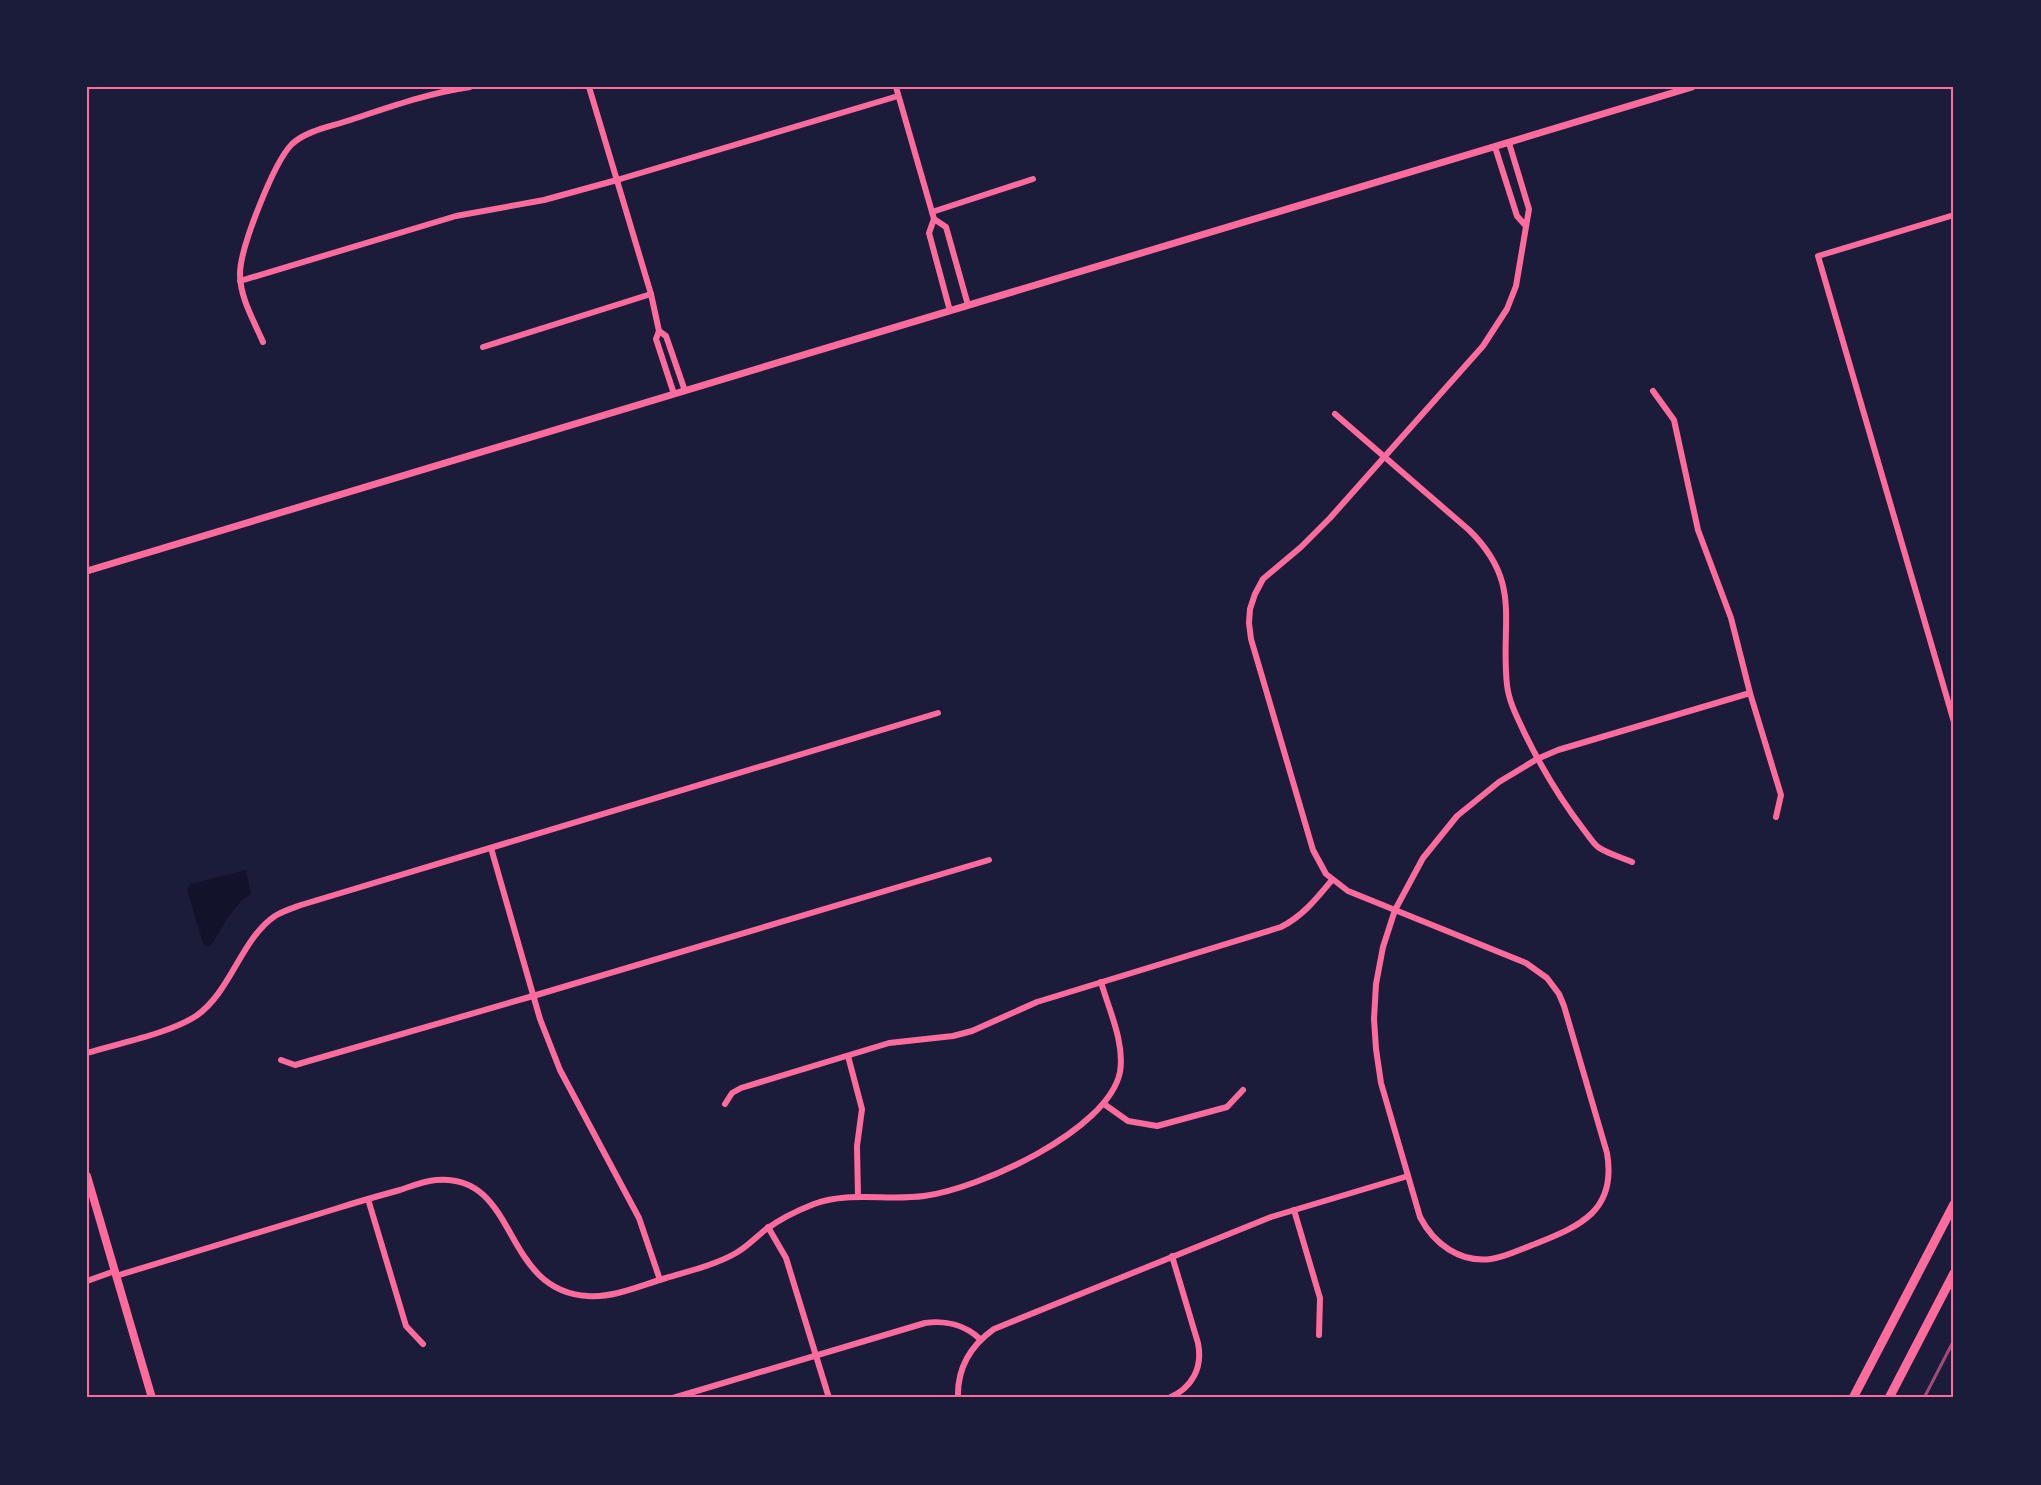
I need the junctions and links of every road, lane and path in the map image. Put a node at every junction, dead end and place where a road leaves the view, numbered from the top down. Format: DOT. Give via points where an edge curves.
graph roads {
  1 [pos="470,87"];
  2 [pos="589,87"];
  3 [pos="896,87"];
  4 [pos="1692,87"];
  5 [pos="898,96"];
  6 [pos="1509,143"];
  7 [pos="1495,147"];
  8 [pos="617,180"];
  9 [pos="1033,180"];
  10 [pos="932,212"];
  11 [pos="1954,215"];
  12 [pos="934,219"];
  13 [pos="1525,225"];
  14 [pos="240,281"];
  15 [pos="651,294"];
  16 [pos="968,305"];
  17 [pos="950,311"];
  18 [pos="659,331"];
  19 [pos="263,342"];
  20 [pos="483,347"];
  21 [pos="685,391"];
  22 [pos="1653,391"];
  23 [pos="674,394"];
  24 [pos="1335,414"];
  25 [pos="1384,456"];
  26 [pos="87,571"];
  27 [pos="1750,693"];
  28 [pos="938,713"];
  29 [pos="1953,722"];
  30 [pos="1537,759"];
  31 [pos="1776,817"];
  32 [pos="491,848"];
  33 [pos="988,860"];
  34 [pos="1632,862"];
  35 [pos="1332,880"];
  36 [pos="1395,910"];
  37 [pos="1101,982"];
  38 [pos="533,996"];
  39 [pos="87,1053"];
  40 [pos="848,1056"];
  41 [pos="281,1060"];
  42 [pos="1243,1090"];
  43 [pos="725,1104"];
  44 [pos="1104,1104"];
  45 [pos="87,1176"];
  46 [pos="1408,1176"];
  47 [pos="858,1197"];
  48 [pos="368,1199"];
  49 [pos="1954,1204"];
  50 [pos="1294,1210"];
  51 [pos="768,1227"];
  52 [pos="1172,1256"];
  53 [pos="1954,1273"];
  54 [pos="116,1274"];
  55 [pos="660,1280"];
  56 [pos="87,1281"];
  57 [pos="1319,1335"];
  58 [pos="980,1339"];
  59 [pos="423,1344"];
  60 [pos="816,1355"];
  61 [pos="692,1395"];
  62 [pos="152,1398"];
  63 [pos="673,1398"];
  64 [pos="829,1398"];
  65 [pos="958,1398"];
  66 [pos="1168,1398"];
  67 [pos="1853,1398"];
  68 [pos="1889,1398"];
  1 -- 14 [label="street" via="370,113 293,143 281,159 256,214 241,254"];
  2 -- 8 [label="street"];
  3 -- 5 [label="street"];
  4 -- 6 [label="street"];
  5 -- 8 [label="street"];
  5 -- 10 [label="street"];
  6 -- 7 [label="street"];
  6 -- 13 [label="street" via="1529,209"];
  7 -- 13 [label="street" via="1517,216"];
  7 -- 16 [label="street"];
  8 -- 14 [label="street" via="544,200 456,216"];
  8 -- 15 [label="street"];
  9 -- 10 [label="street"];
  10 -- 12 [label="street"];
  11 -- 29 [label="street" via="1818,256"];
  12 -- 16 [label="street" via="946,227"];
  12 -- 17 [label="street" via="929,233"];
  13 -- 25 [label="street" via="1516,286 1507,309 1483,346"];
  14 -- 19 [label="street"];
  15 -- 18 [label="street"];
  15 -- 20 [label="street"];
  16 -- 17 [label="street"];
  17 -- 21 [label="street"];
  18 -- 21 [label="street" via="666,336"];
  18 -- 23 [label="street" via="656,339"];
  21 -- 23 [label="street"];
  22 -- 27 [label="street" via="1674,420 1698,530 1731,618"];
  23 -- 26 [label="street"];
  24 -- 25 [label="street"];
  25 -- 30 [label="street" via="1469,530 1493,560 1506,599 1508,693"];
  25 -- 35 [label="street" via="1330,518 1265,577 1249,613 1251,639 1313,850"];
  27 -- 30 [label="street"];
  27 -- 31 [label="street" via="1781,795"];
  28 -- 32 [label="street"];
  30 -- 34 [label="street" via="1566,807 1597,847"];
  30 -- 36 [label="street" via="1499,782 1457,816 1423,858"];
  32 -- 38 [label="street"];
  32 -- 39 [label="street" via="276,915 261,929 216,996 196,1016 165,1030"];
  33 -- 38 [label="street"];
  35 -- 36 [label="street" via="1348,891"];
  35 -- 37 [label="street" via="1311,906 1281,927"];
  36 -- 46 [label="street" via="1380,960 1374,1025 1381,1083"];
  36 -- 46 [label="street" via="1533,967 1555,987 1564,1005 1608,1160 1603,1197 1590,1215 1569,1230 1494,1258 1473,1259 1437,1242 1425,1226"];
  37 -- 40 [label="street" via="1028,1005 972,1031 889,1043"];
  37 -- 44 [label="street" via="1121,1058 1116,1084"];
  38 -- 41 [label="street" via="295,1065"];
  38 -- 55 [label="street" via="567,1085 639,1218"];
  40 -- 43 [label="street" via="741,1088"];
  40 -- 47 [label="street" via="862,1109 857,1146"];
  42 -- 44 [label="street" via="1227,1107 1157,1126 1128,1121"];
  44 -- 47 [label="street" via="1048,1148 982,1180 929,1196"];
  45 -- 54 [label="main road"];
  46 -- 50 [label="street"];
  47 -- 51 [label="street" via="816,1203"];
  48 -- 54 [label="street"];
  48 -- 55 [label="street" via="435,1180 462,1183 490,1200 528,1264 558,1289 599,1296"];
  48 -- 59 [label="street" via="406,1326"];
  49 -- 67 [label="main road"];
  50 -- 52 [label="street"];
  50 -- 57 [label="street" via="1320,1298"];
  51 -- 55 [label="street" via="736,1253"];
  51 -- 60 [label="street" via="786,1258"];
  52 -- 58 [label="street" via="1041,1308"];
  52 -- 66 [label="street" via="1199,1357 1190,1383"];
  53 -- 68 [label="main road"];
  54 -- 56 [label="street"];
  54 -- 62 [label="main road"];
  58 -- 60 [label="street" via="957,1325 934,1322"];
  58 -- 65 [label="street" via="962,1367"];
  60 -- 61 [label="street"];
  60 -- 64 [label="street"];
  61 -- 63 [label="street"];
}
